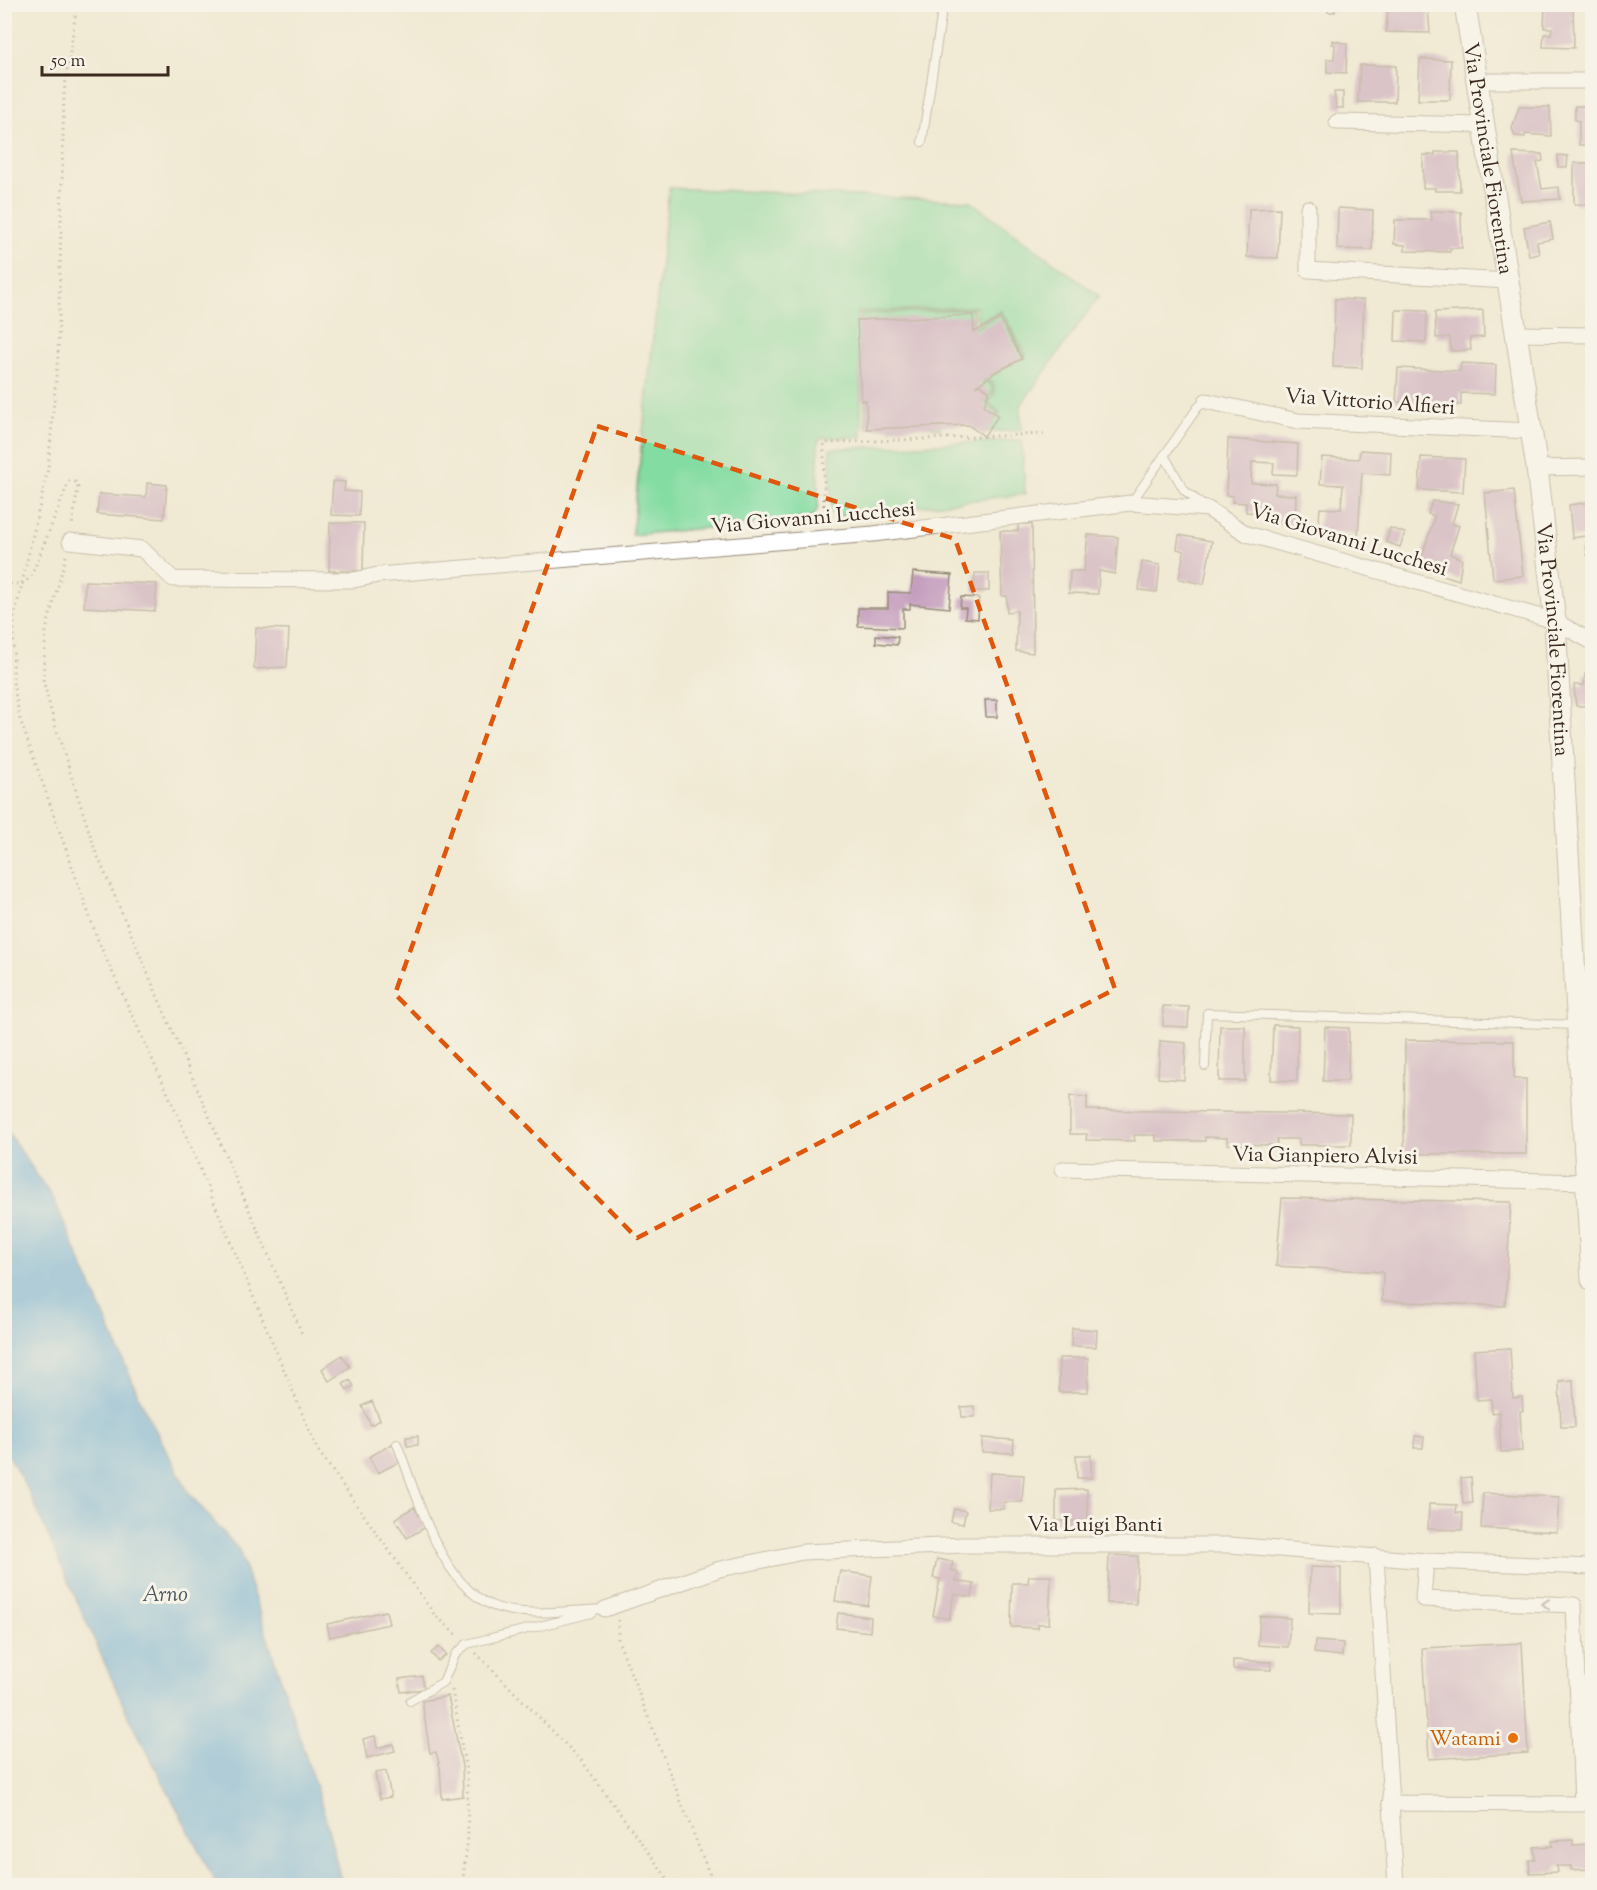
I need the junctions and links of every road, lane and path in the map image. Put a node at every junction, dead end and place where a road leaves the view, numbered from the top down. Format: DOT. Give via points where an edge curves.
graph roads {
  1 [pos="77,4"];
  2 [pos="943,4"];
  3 [pos="1465,4"];
  4 [pos="1477,81"];
  5 [pos="1593,81"];
  6 [pos="1337,122"];
  7 [pos="1483,125"];
  8 [pos="922,142"];
  9 [pos="1308,208"];
  10 [pos="1508,281"];
  11 [pos="1517,334"];
  12 [pos="1593,334"];
  13 [pos="1206,401"];
  14 [pos="1532,431"];
  15 [pos="1044,434"];
  16 [pos="1164,455"];
  17 [pos="1593,467"];
  18 [pos="1538,468"];
  19 [pos="1131,503"];
  20 [pos="824,506"];
  21 [pos="1208,509"];
  22 [pos="70,541"];
  23 [pos="4,584"];
  24 [pos="22,584"];
  25 [pos="1555,621"];
  26 [pos="1593,642"];
  27 [pos="1584,982"];
  28 [pos="1579,1025"];
  29 [pos="1205,1066"];
  30 [pos="1587,1070"];
  31 [pos="1063,1169"];
  32 [pos="1587,1182"];
  33 [pos="1591,1216"];
  34 [pos="1593,1280"];
  35 [pos="303,1335"];
  36 [pos="397,1444"];
  37 [pos="1376,1556"];
  38 [pos="1426,1561"];
  39 [pos="1593,1567"];
  40 [pos="622,1603"];
  41 [pos="605,1610"];
  42 [pos="467,1644"];
  43 [pos="451,1670"];
  44 [pos="410,1701"];
  45 [pos="1390,1803"];
  46 [pos="1587,1804"];
  47 [pos="4,1878"];
  48 [pos="8,1886"];
  49 [pos="462,1886"];
  50 [pos="673,1886"];
  51 [pos="714,1886"];
  52 [pos="1396,1886"];
  1 -- 24 [label="path" via="64,93 58,355 48,469"];
  2 -- 8 [label="lane"];
  3 -- 4 [label="main road, Via Provinciale Fiorentina"];
  4 -- 5 [label="street"];
  4 -- 7 [label="main road, Via Provinciale Fiorentina"];
  6 -- 7 [label="street"];
  7 -- 10 [label="main road, Via Provinciale Fiorentina"];
  9 -- 10 [label="street" via="1308,270"];
  10 -- 11 [label="main road, Via Provinciale Fiorentina"];
  11 -- 12 [label="street"];
  11 -- 14 [label="main road, Via Provinciale Fiorentina"];
  13 -- 14 [label="street, Via Vittorio Alfieri" via="1298,421"];
  13 -- 16 [label="lane"];
  14 -- 18 [label="main road, Via Provinciale Fiorentina"];
  15 -- 20 [label="path" via="824,443"];
  16 -- 19 [label="lane"];
  16 -- 21 [label="lane" via="1184,490"];
  17 -- 18 [label="street"];
  18 -- 25 [label="main road, Via Provinciale Fiorentina"];
  19 -- 21 [label="street, Via Giovanni Lucchesi"];
  19 -- 22 [label="street, Via Giovanni Lucchesi" via="873,534 354,580 172,579 142,549"];
  21 -- 25 [label="street, Via Giovanni Lucchesi" via="1247,534"];
  22 -- 24 [label="path" via="78,488 75,482 69,482 31,577"];
  22 -- 35 [label="path" via="46,630 43,679 54,722 95,850"];
  23 -- 24 [label="path"];
  24 -- 42 [label="path" via="14,629 14,682 20,719 99,942 175,1109 317,1449 434,1614"];
  25 -- 26 [label="street, Via Giovanni Lucchesi"];
  25 -- 27 [label="main road, Via Provinciale Fiorentina"];
  27 -- 28 [label="main road, Via Provinciale Fiorentina"];
  28 -- 29 [label="lane" via="1207,1013"];
  28 -- 30 [label="main road, Via Provinciale Fiorentina"];
  30 -- 32 [label="main road, Via Provinciale Fiorentina"];
  31 -- 32 [label="street, Via Gianpiero Alvisi"];
  32 -- 33 [label="main road, Via Provinciale Fiorentina"];
  33 -- 34 [label="main road, Via Provinciale Fiorentina"];
  36 -- 41 [label="lane" via="440,1550 455,1578 476,1596 499,1608"];
  37 -- 38 [label="street, Via Luigi Banti"];
  37 -- 40 [label="street, Via Luigi Banti" via="1230,1545 964,1545 803,1552 720,1569"];
  37 -- 45 [label="street"];
  38 -- 39 [label="street, Via Luigi Banti"];
  46 -- 38 [label="street, one-way" via="1574,1605 1423,1599"];
  40 -- 41 [label="street, Via Luigi Banti"];
  40 -- 51 [label="path" via="616,1626 618,1640"];
  41 -- 42 [label="lane"];
  42 -- 43 [label="lane" via="455,1655"];
  42 -- 50 [label="path" via="581,1760"];
  43 -- 44 [label="lane" via="443,1682"];
  43 -- 49 [label="path" via="467,1775 468,1837"];
  45 -- 46 [label="street"];
  45 -- 52 [label="street"];
  47 -- 48 [label="path"];
}
